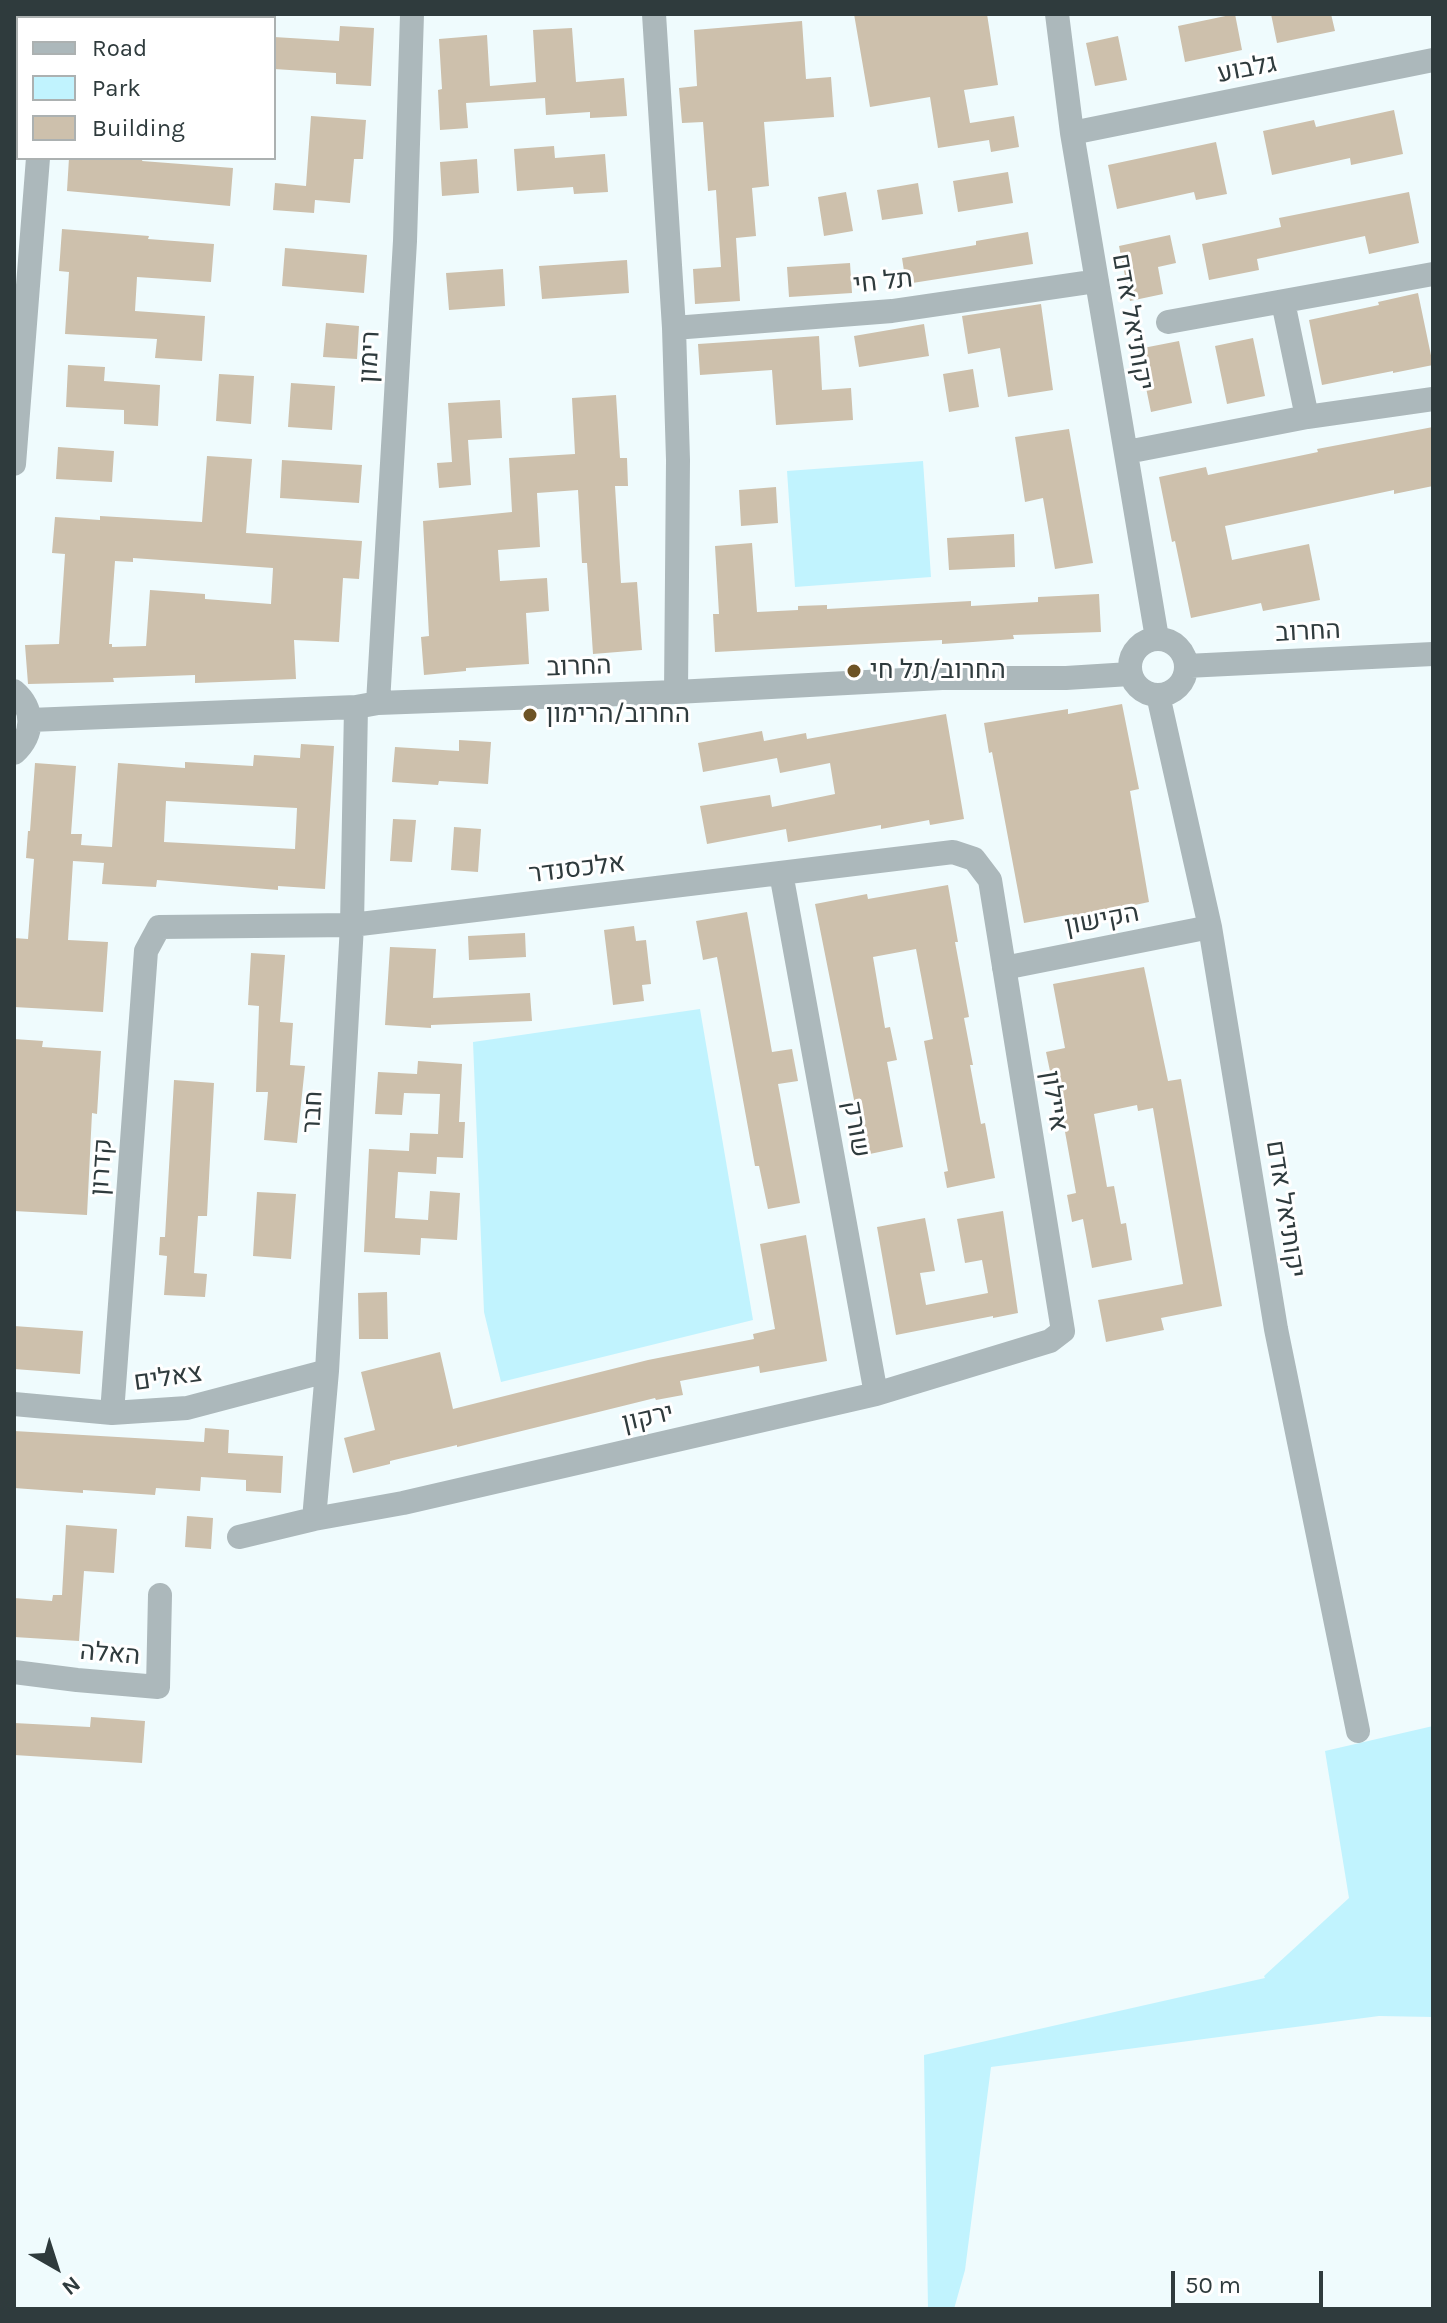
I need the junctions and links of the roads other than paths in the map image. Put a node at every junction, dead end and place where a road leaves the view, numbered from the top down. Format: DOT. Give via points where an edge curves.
graph roads {
  1 [pos="412,14"];
  2 [pos="654,14"];
  3 [pos="1057,14"];
  4 [pos="1433,60"];
  5 [pos="1072,133"];
  6 [pos="38,160"];
  7 [pos="1433,274"];
  8 [pos="1097,281"];
  9 [pos="1283,302"];
  10 [pos="1168,322"];
  11 [pos="674,328"];
  12 [pos="1433,399"];
  13 [pos="1307,417"];
  14 [pos="1127,452"];
  15 [pos="14,464"];
  16 [pos="1157,638"];
  17 [pos="1433,654"];
  18 [pos="1186,666"];
  19 [pos="1130,674"];
  20 [pos="14,691"];
  21 [pos="676,692"];
  22 [pos="1158,695"];
  23 [pos="367,705"];
  24 [pos="30,720"];
  25 [pos="14,753"];
  26 [pos="781,873"];
  27 [pos="990,880"];
  28 [pos="352,925"];
  29 [pos="159,927"];
  30 [pos="1210,927"];
  31 [pos="1004,968"];
  32 [pos="1063,1331"];
  33 [pos="327,1371"];
  34 [pos="876,1394"];
  35 [pos="14,1404"];
  36 [pos="112,1413"];
  37 [pos="314,1519"];
  38 [pos="239,1537"];
  39 [pos="160,1595"];
  40 [pos="14,1672"];
  41 [pos="1358,1731"];
  1 -- 23 [label="street, רימון" via="405,241"];
  2 -- 11 [label="street"];
  3 -- 5 [label="street, יקותיאל אדם"];
  4 -- 5 [label="street, גלבוע"];
  5 -- 8 [label="street, יקותיאל אדם"];
  6 -- 15 [label="street"];
  7 -- 9 [label="street"];
  8 -- 11 [label="street, תל חי" via="892,311"];
  8 -- 14 [label="street, יקותיאל אדם"];
  9 -- 10 [label="street"];
  9 -- 13 [label="street"];
  11 -- 21 [label="street"];
  12 -- 13 [label="street"];
  13 -- 14 [label="street"];
  14 -- 16 [label="street, יקותיאל אדם"];
  16 -- 18 [label="street" via="1177,647"];
  16 -- 19 [label="street" via="1137,647"];
  17 -- 18 [label="street, החרוב"];
  18 -- 22 [label="street" via="1178,686"];
  19 -- 21 [label="street, החרוב"];
  19 -- 22 [label="street" via="1144,691"];
  20 -- 24 [label="street" via="24,700"];
  21 -- 23 [label="street, החרוב"];
  22 -- 30 [label="street, יקותיאל אדם"];
  23 -- 24 [label="street, החרוב"];
  23 -- 28 [label="street, חבר"];
  24 -- 25 [label="street" via="28,734"];
  26 -- 27 [label="street, אלכסנדר" via="953,852 974,859"];
  26 -- 28 [label="street, אלכסנדר"];
  26 -- 34 [label="street, שורק"];
  27 -- 31 [label="street, איילון"];
  28 -- 29 [label="street, אלכסנדר"];
  28 -- 33 [label="street, חבר"];
  29 -- 36 [label="street, קדרון" via="146,951"];
  30 -- 31 [label="street, הקישון"];
  30 -- 41 [label="street, יקותיאל אדם" via="1276,1329"];
  31 -- 32 [label="street, איילון"];
  32 -- 34 [label="street, ירקון" via="1050,1341"];
  33 -- 36 [label="street, צאלים" via="187,1408"];
  33 -- 37 [label="street, חבר"];
  34 -- 37 [label="street, ירקון"];
  35 -- 36 [label="street, צאלים"];
  37 -- 38 [label="street, ירקון"];
  39 -- 40 [label="street, האלה" via="158,1687"];
}
